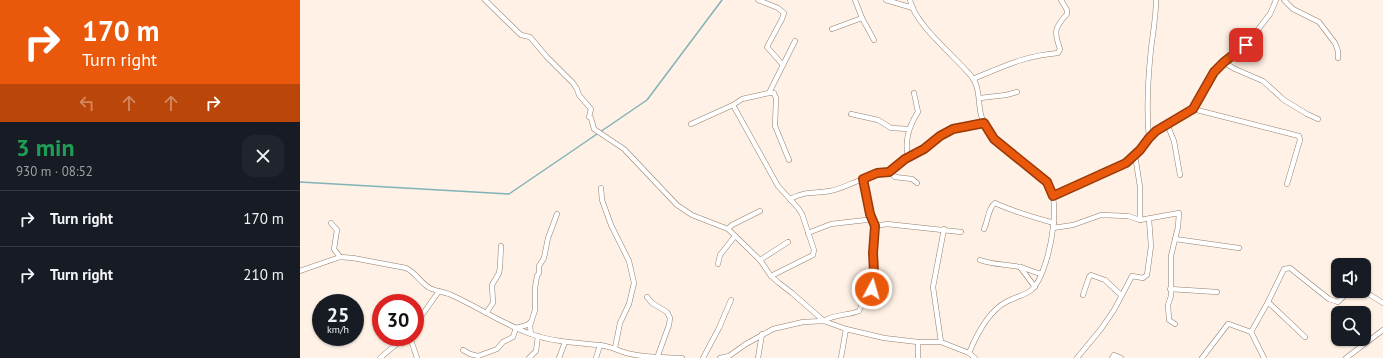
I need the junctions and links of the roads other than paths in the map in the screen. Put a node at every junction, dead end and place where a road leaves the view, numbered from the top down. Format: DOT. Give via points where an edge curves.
graph roads {
  1 [pos="485,0"];
  2 [pos="758,0"];
  3 [pos="861,0"];
  4 [pos="886,0"];
  5 [pos="910,0"];
  6 [pos="1061,0"];
  7 [pos="1156,0"];
  8 [pos="1276,0"];
  9 [pos="1284,0"];
  10 [pos="855,1"];
  11 [pos="913,8"];
  12 [pos="862,18"];
  13 [pos="832,29"];
  14 [pos="874,40"];
  15 [pos="795,41"];
  16 [pos="1338,58"];
  17 [pos="1224,62"];
  18 [pos="783,65"];
  19 [pos="973,79"];
  20 [pos="1017,92"];
  21 [pos="769,93"];
  22 [pos="914,93"];
  23 [pos="980,98"];
  24 [pos="733,105"];
  25 [pos="1193,109"];
  26 [pos="851,114"];
  27 [pos="1318,119"];
  28 [pos="984,123"];
  29 [pos="691,124"];
  30 [pos="1167,124"];
  31 [pos="909,129"];
  32 [pos="1149,138"];
  33 [pos="1135,155"];
  34 [pos="908,157"];
  35 [pos="789,160"];
  36 [pos="889,172"];
  37 [pos="1180,175"];
  38 [pos="863,179"];
  39 [pos="918,183"];
  40 [pos="1287,184"];
  41 [pos="601,188"];
  42 [pos="1053,196"];
  43 [pos="790,200"];
  44 [pos="760,211"];
  45 [pos="557,214"];
  46 [pos="870,214"];
  47 [pos="1149,219"];
  48 [pos="1140,220"];
  49 [pos="331,223"];
  50 [pos="1053,225"];
  51 [pos="875,226"];
  52 [pos="944,229"];
  53 [pos="984,229"];
  54 [pos="728,230"];
  55 [pos="961,232"];
  56 [pos="808,233"];
  57 [pos="734,236"];
  58 [pos="1175,239"];
  59 [pos="788,242"];
  60 [pos="501,246"];
  61 [pos="1239,248"];
  62 [pos="340,257"];
  63 [pos="760,260"];
  64 [pos="980,260"];
  65 [pos="718,264"];
  66 [pos="1020,267"];
  67 [pos="300,271"];
  68 [pos="1041,274"];
  69 [pos="771,276"];
  70 [pos="859,284"];
  71 [pos="1035,287"];
  72 [pos="1170,289"];
  73 [pos="439,291"];
  74 [pos="1217,292"];
  75 [pos="1084,295"];
  76 [pos="1121,295"];
  77 [pos="1371,295"];
  78 [pos="647,297"];
  79 [pos="1342,298"];
  80 [pos="863,299"];
  81 [pos="731,300"];
  82 [pos="1268,302"];
  83 [pos="1383,303"];
  84 [pos="424,312"];
  85 [pos="486,314"];
  86 [pos="824,321"];
  87 [pos="531,322"];
  88 [pos="1174,324"];
  89 [pos="516,328"];
  90 [pos="846,329"];
  91 [pos="1383,330"];
  92 [pos="1251,332"];
  93 [pos="531,334"];
  94 [pos="762,334"];
  95 [pos="1378,334"];
  96 [pos="538,336"];
  97 [pos="1305,337"];
  98 [pos="1383,338"];
  99 [pos="565,342"];
  100 [pos="918,342"];
  101 [pos="942,342"];
  102 [pos="600,345"];
  103 [pos="394,346"];
  104 [pos="413,346"];
  105 [pos="615,348"];
  106 [pos="463,350"];
  107 [pos="969,353"];
  108 [pos="730,357"];
  109 [pos="380,358"];
  110 [pos="417,358"];
  111 [pos="529,358"];
  112 [pos="559,358"];
  113 [pos="596,358"];
  114 [pos="657,358"];
  115 [pos="681,358"];
  116 [pos="703,358"];
  117 [pos="720,358"];
  118 [pos="758,358"];
  119 [pos="841,358"];
  120 [pos="918,358"];
  121 [pos="975,358"];
  122 [pos="1077,358"];
  123 [pos="1112,358"];
  124 [pos="1120,358"];
  125 [pos="1202,358"];
  126 [pos="1264,358"];
  127 [pos="1346,358"];
  1 -- 54 [label="street" via="521,35 530,37 573,83 591,109 589,117 594,129 624,149 677,205 692,215"];
  2 -- 18 [label="street" via="784,13 768,47"];
  3 -- 10 [label="street"];
  4 -- 11 [label="street"];
  5 -- 11 [label="street"];
  6 -- 19 [label="street" via="1067,14 1056,28 1055,35 1060,49 1058,53 1029,57"];
  7 -- 32 [label="street" via="1148,103"];
  8 -- 17 [label="street" via="1270,14 1246,45"];
  9 -- 16 [label="street" via="1319,22 1335,42"];
  10 -- 12 [label="street"];
  11 -- 19 [label="street" via="922,25"];
  12 -- 13 [label="street"];
  12 -- 14 [label="street"];
  15 -- 18 [label="street"];
  17 -- 25 [label="street" via="1214,72"];
  17 -- 27 [label="street" via="1263,81 1284,100"];
  18 -- 21 [label="street"];
  19 -- 23 [label="street"];
  20 -- 23 [label="street"];
  21 -- 24 [label="street" via="742,99"];
  21 -- 35 [label="street" via="774,93 776,98 774,126"];
  22 -- 31 [label="street" via="918,112"];
  23 -- 28 [label="street"];
  24 -- 29 [label="street"];
  24 -- 43 [label="street" via="778,186"];
  25 -- 30 [label="street"];
  25 -- 40 [label="street" via="1299,136"];
  26 -- 31 [label="street" via="878,120 891,128"];
  28 -- 34 [label="street" via="953,129"];
  28 -- 42 [label="street" via="994,139 1047,182"];
  30 -- 32 [label="street"];
  30 -- 37 [label="street" via="1174,141"];
  31 -- 34 [label="street" via="906,149"];
  32 -- 33 [label="street"];
  33 -- 42 [label="street" via="1115,169"];
  33 -- 48 [label="street" via="1140,187"];
  34 -- 36 [label="street"];
  36 -- 38 [label="street" via="877,173"];
  36 -- 39 [label="street" via="891,176 912,179"];
  38 -- 43 [label="street" via="829,191 801,194"];
  38 -- 46 [label="street"];
  41 -- 105 [label="street" via="602,200 611,225 630,261 634,282 630,304 620,323"];
  42 -- 50 [label="street"];
  43 -- 56 [label="street" via="802,214"];
  44 -- 54 [label="street" via="732,225"];
  45 -- 87 [label="street" via="537,276 535,310"];
  46 -- 51 [label="street"];
  46 -- 56 [label="street" via="866,220 831,224"];
  47 -- 48 [label="street"];
  47 -- 58 [label="street" via="1179,213"];
  47 -- 76 [label="street" via="1151,246 1147,275 1143,278 1132,276"];
  48 -- 50 [label="street" via="1128,216 1101,215 1073,225"];
  49 -- 62 [label="street" via="337,230 334,249"];
  50 -- 53 [label="street" via="1024,216 996,203 991,206"];
  50 -- 68 [label="street"];
  51 -- 52 [label="street" via="887,224"];
  51 -- 80 [label="street" via="873,285 870,293"];
  52 -- 55 [label="street"];
  52 -- 101 [label="street" via="933,287"];
  54 -- 57 [label="street"];
  56 -- 69 [label="street" via="814,250 813,255"];
  57 -- 63 [label="street"];
  57 -- 65 [label="street" via="720,255"];
  58 -- 61 [label="street"];
  58 -- 72 [label="street" via="1171,256"];
  59 -- 63 [label="street"];
  60 -- 85 [label="street" via="499,274 492,285 493,302"];
  62 -- 67 [label="street"];
  62 -- 73 [label="street" via="406,268 426,286"];
  63 -- 69 [label="street"];
  64 -- 66 [label="street" via="990,264"];
  66 -- 68 [label="street"];
  66 -- 71 [label="street"];
  68 -- 71 [label="street"];
  69 -- 86 [label="street"];
  70 -- 80 [label="street"];
  71 -- 107 [label="street" via="1029,293 1005,303 996,311 976,336"];
  72 -- 74 [label="street"];
  72 -- 88 [label="street" via="1169,317"];
  73 -- 84 [label="street"];
  73 -- 85 [label="street"];
  75 -- 76 [label="street" via="1091,275 1105,280"];
  76 -- 122 [label="street" via="1106,323"];
  77 -- 83 [label="street"];
  78 -- 114 [label="street" via="667,312 670,318"];
  79 -- 82 [label="street" via="1335,302 1290,268 1286,268"];
  80 -- 86 [label="street" via="859,311"];
  81 -- 116 [label="street"];
  82 -- 92 [label="street"];
  82 -- 97 [label="street"];
  85 -- 89 [label="street"];
  86 -- 90 [label="street"];
  86 -- 94 [label="street" via="786,325"];
  87 -- 89 [label="street"];
  87 -- 93 [label="street"];
  89 -- 93 [label="street"];
  89 -- 106 [label="street" via="513,336 497,349 478,356"];
  90 -- 100 [label="street" via="884,338"];
  90 -- 119 [label="street"];
  91 -- 95 [label="street"];
  92 -- 125 [label="street" via="1228,324"];
  92 -- 126 [label="street"];
  93 -- 96 [label="street"];
  94 -- 108 [label="street"];
  94 -- 118 [label="street"];
  95 -- 98 [label="street"];
  95 -- 127 [label="street"];
  96 -- 99 [label="street"];
  96 -- 111 [label="street" via="536,351"];
  99 -- 102 [label="street"];
  99 -- 112 [label="street"];
  100 -- 101 [label="street"];
  100 -- 120 [label="street"];
  101 -- 107 [label="street"];
  102 -- 105 [label="street"];
  102 -- 113 [label="street"];
  103 -- 109 [label="street"];
  104 -- 110 [label="street"];
  105 -- 114 [label="street" via="630,354"];
  107 -- 121 [label="street"];
  108 -- 117 [label="street"];
  114 -- 115 [label="street"];
  123 -- 124 [label="street" via="1114,355"];
}
